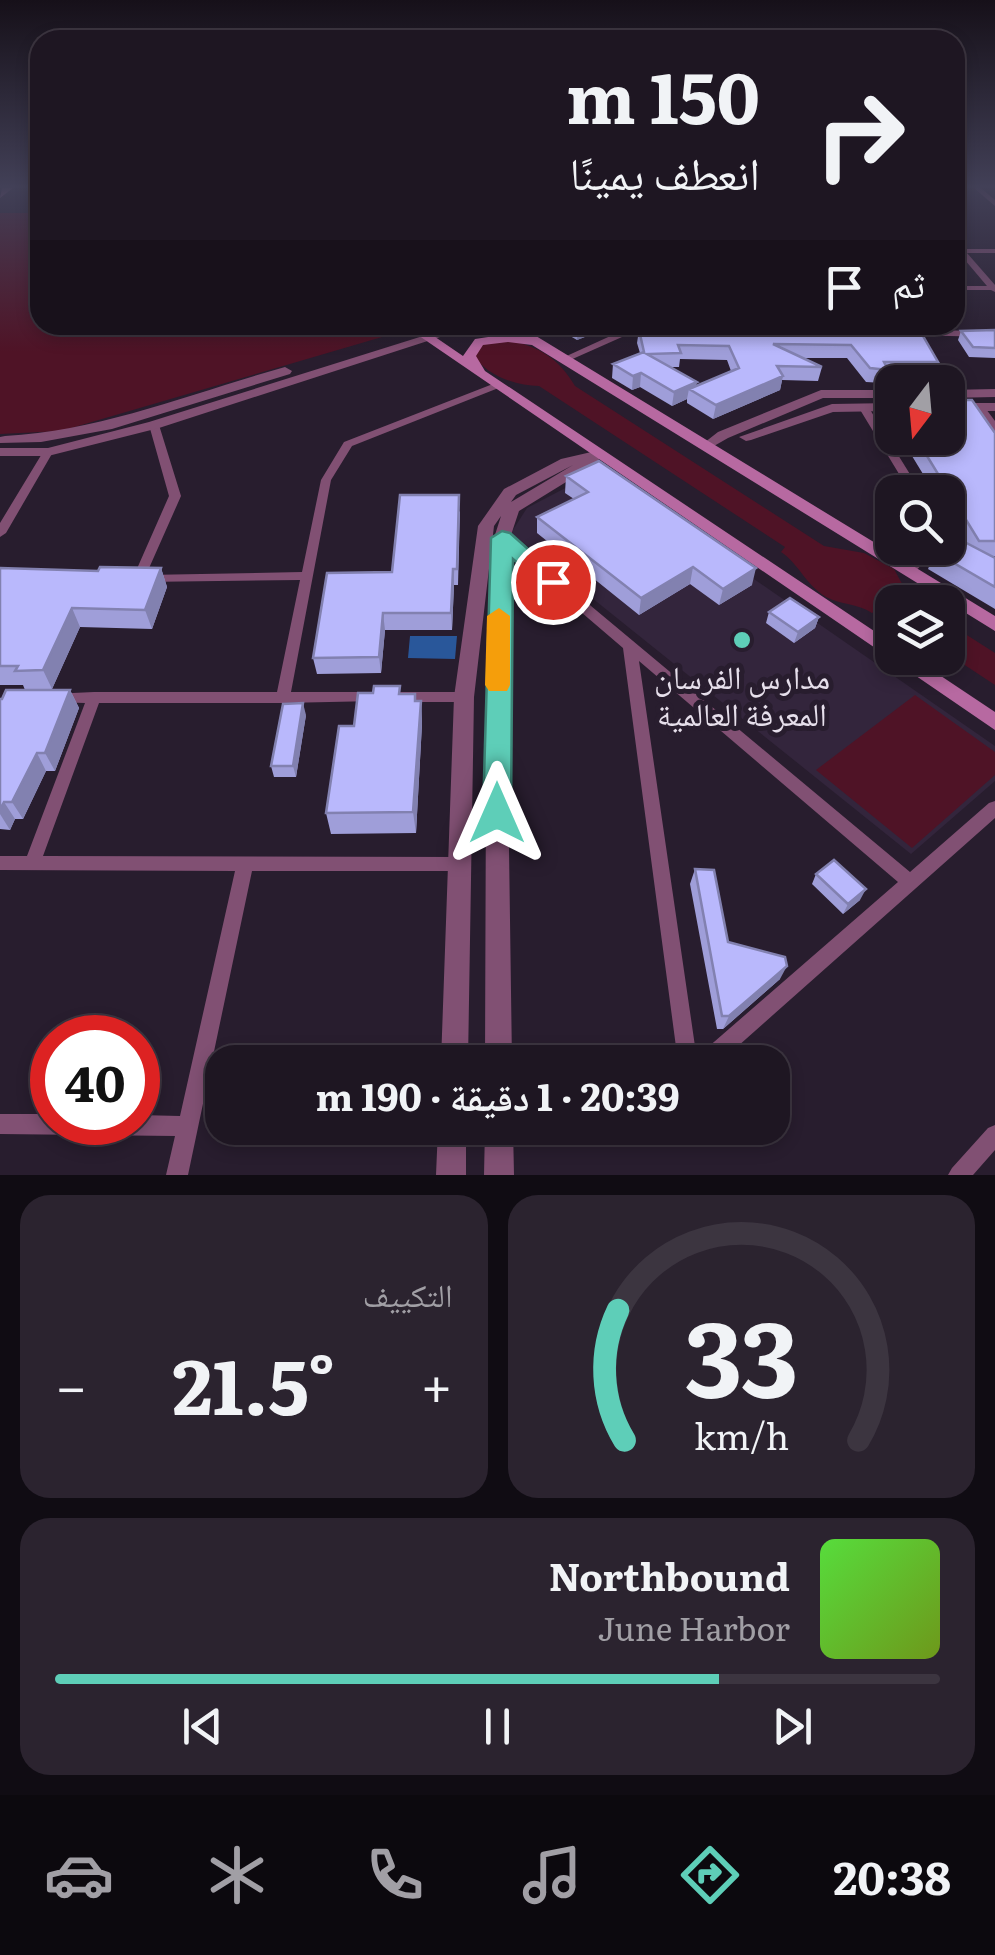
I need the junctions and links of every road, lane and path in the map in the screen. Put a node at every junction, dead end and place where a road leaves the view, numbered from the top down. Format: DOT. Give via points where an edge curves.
graph roads {
  1 [pos="995,251"];
  2 [pos="965,252"];
  3 [pos="965,259"];
  4 [pos="965,288"];
  5 [pos="994,289"];
  6 [pos="965,334"];
  7 [pos="995,334"];
  8 [pos="418,335"];
  9 [pos="419,335"];
  10 [pos="432,335"];
  11 [pos="526,335"];
  12 [pos="620,335"];
  13 [pos="564,358"];
  14 [pos="498,384"];
  15 [pos="875,394"];
  16 [pos="965,394"];
  17 [pos="995,394"];
  18 [pos="987,407"];
  19 [pos="864,408"];
  20 [pos="875,408"];
  21 [pos="154,425"];
  22 [pos="995,428"];
  23 [pos="0,440"];
  24 [pos="707,446"];
  25 [pos="0,452"];
  26 [pos="48,452"];
  27 [pos="600,454"];
  28 [pos="905,475"];
  29 [pos="0,532"];
  30 [pos="502,538"];
  31 [pos="915,565"];
  32 [pos="909,571"];
  33 [pos="307,576"];
  34 [pos="119,580"];
  35 [pos="138,580"];
  36 [pos="995,626"];
  37 [pos="875,640"];
  38 [pos="630,648"];
  39 [pos="926,675"];
  40 [pos="94,697"];
  41 [pos="464,697"];
  42 [pos="38,698"];
  43 [pos="283,698"];
  44 [pos="995,722"];
  45 [pos="497,777"];
  46 [pos="462,781"];
  47 [pos="995,808"];
  48 [pos="0,863"];
  49 [pos="32,863"];
  50 [pos="245,864"];
  51 [pos="460,864"];
  52 [pos="910,882"];
  53 [pos="455,1045"];
  54 [pos="499,1045"];
  55 [pos="686,1045"];
  56 [pos="725,1045"];
  57 [pos="0,1124"];
  58 [pos="188,1126"];
  59 [pos="995,1135"];
  60 [pos="452,1145"];
  61 [pos="499,1145"];
  62 [pos="961,1174"];
  63 [pos="177,1175"];
  64 [pos="451,1175"];
  65 [pos="500,1175"];
  1 -- 2 [label="street"];
  3 -- 5 [label="street"];
  4 -- 5 [label="street"];
  6 -- 7 [label="street"];
  8 -- 23 [label="street" via="87,430"];
  9 -- 21 [label="street"];
  10 -- 14 [label="main road"];
  11 -- 13 [label="main road"];
  12 -- 13 [label="street"];
  13 -- 14 [label="main road" via="522,340 479,342 469,356"];
  13 -- 24 [label="main road"];
  14 -- 27 [label="main road"];
  14 -- 33 [label="street" via="348,444 326,480"];
  15 -- 24 [label="street" via="821,394"];
  16 -- 17 [label="street"];
  18 -- 22 [label="street"];
  19 -- 20 [label="street"];
  19 -- 24 [label="street" via="832,408"];
  19 -- 28 [label="street"];
  21 -- 26 [label="street"];
  21 -- 35 [label="street" via="175,496"];
  24 -- 32 [label="main road"];
  25 -- 26 [label="street"];
  26 -- 29 [label="street"];
  27 -- 30 [label="street" via="512,508"];
  27 -- 37 [label="main road"];
  27 -- 41 [label="street" via="566,462 510,492 486,526"];
  30 -- 38 [label="street"];
  30 -- 45 [label="street"];
  31 -- 32 [label="street"];
  32 -- 36 [label="main road"];
  33 -- 35 [label="street"];
  33 -- 43 [label="street"];
  34 -- 35 [label="street"];
  38 -- 52 [label="street"];
  38 -- 55 [label="street"];
  39 -- 44 [label="main road"];
  40 -- 42 [label="street"];
  40 -- 43 [label="street"];
  40 -- 49 [label="street"];
  41 -- 43 [label="street"];
  41 -- 46 [label="street"];
  45 -- 46 [label="street"];
  45 -- 54 [label="street"];
  46 -- 51 [label="street"];
  47 -- 52 [label="street"];
  48 -- 49 [label="street"];
  49 -- 50 [label="street"];
  50 -- 51 [label="street"];
  50 -- 58 [label="street"];
  51 -- 53 [label="street"];
  52 -- 56 [label="street"];
  57 -- 58 [label="street"];
  58 -- 63 [label="street"];
  59 -- 62 [label="street"];
  60 -- 64 [label="street"];
  61 -- 65 [label="street"];
}
